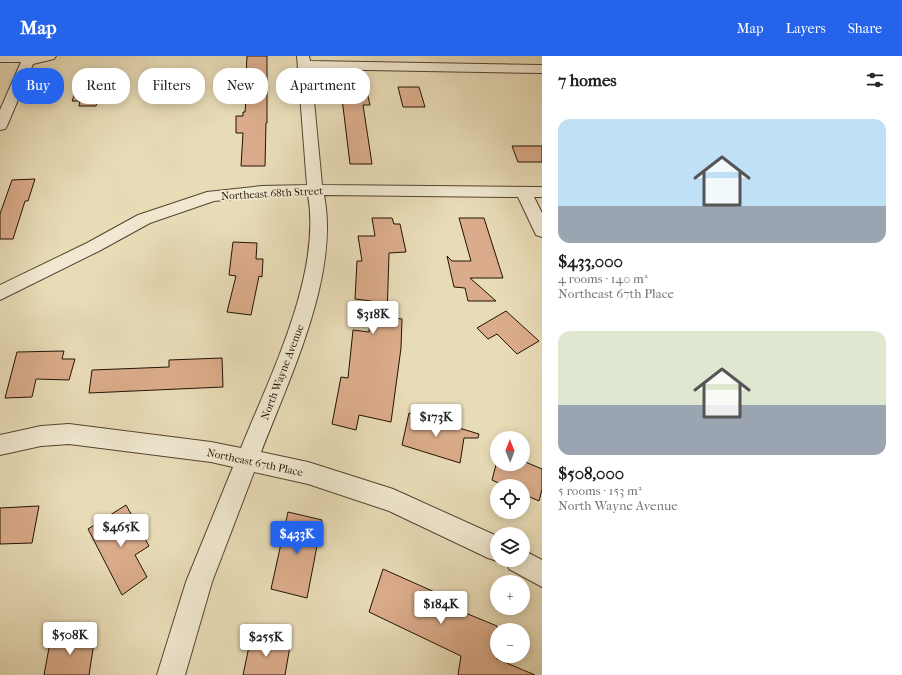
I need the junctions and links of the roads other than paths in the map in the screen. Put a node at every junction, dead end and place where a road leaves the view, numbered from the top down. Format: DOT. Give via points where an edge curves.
graph roads {
  1 [pos="50,56"];
  2 [pos="0,58"];
  3 [pos="33,59"];
  4 [pos="304,61"];
  5 [pos="542,69"];
  6 [pos="0,126"];
  7 [pos="315,190"];
  8 [pos="524,192"];
  9 [pos="542,192"];
  10 [pos="542,231"];
  11 [pos="0,293"];
  12 [pos="0,445"];
  13 [pos="247,460"];
  14 [pos="490,546"];
  15 [pos="530,567"];
  16 [pos="542,574"];
  17 [pos="171,675"];
  1 -- 3 [label="street"];
  2 -- 3 [label="street"];
  3 -- 6 [label="street" via="28,61"];
  4 -- 5 [label="street"];
  4 -- 7 [label="street, North Wayne Avenue"];
  7 -- 8 [label="street, Northeast 68th Street"];
  7 -- 11 [label="street, Northeast 68th Street" via="262,191 213,196 144,220"];
  7 -- 13 [label="street, North Wayne Avenue" via="318,200 317,235 304,316"];
  8 -- 9 [label="street, Northeast 68th Street"];
  8 -- 10 [label="street"];
  12 -- 13 [label="street, Northeast 67th Place" via="41,436 69,434 211,452"];
  13 -- 14 [label="street, Northeast 67th Place" via="308,473 393,500"];
  13 -- 17 [label="street, North Wayne Avenue" via="199,582"];
  15 -- 16 [label="street"];
}
